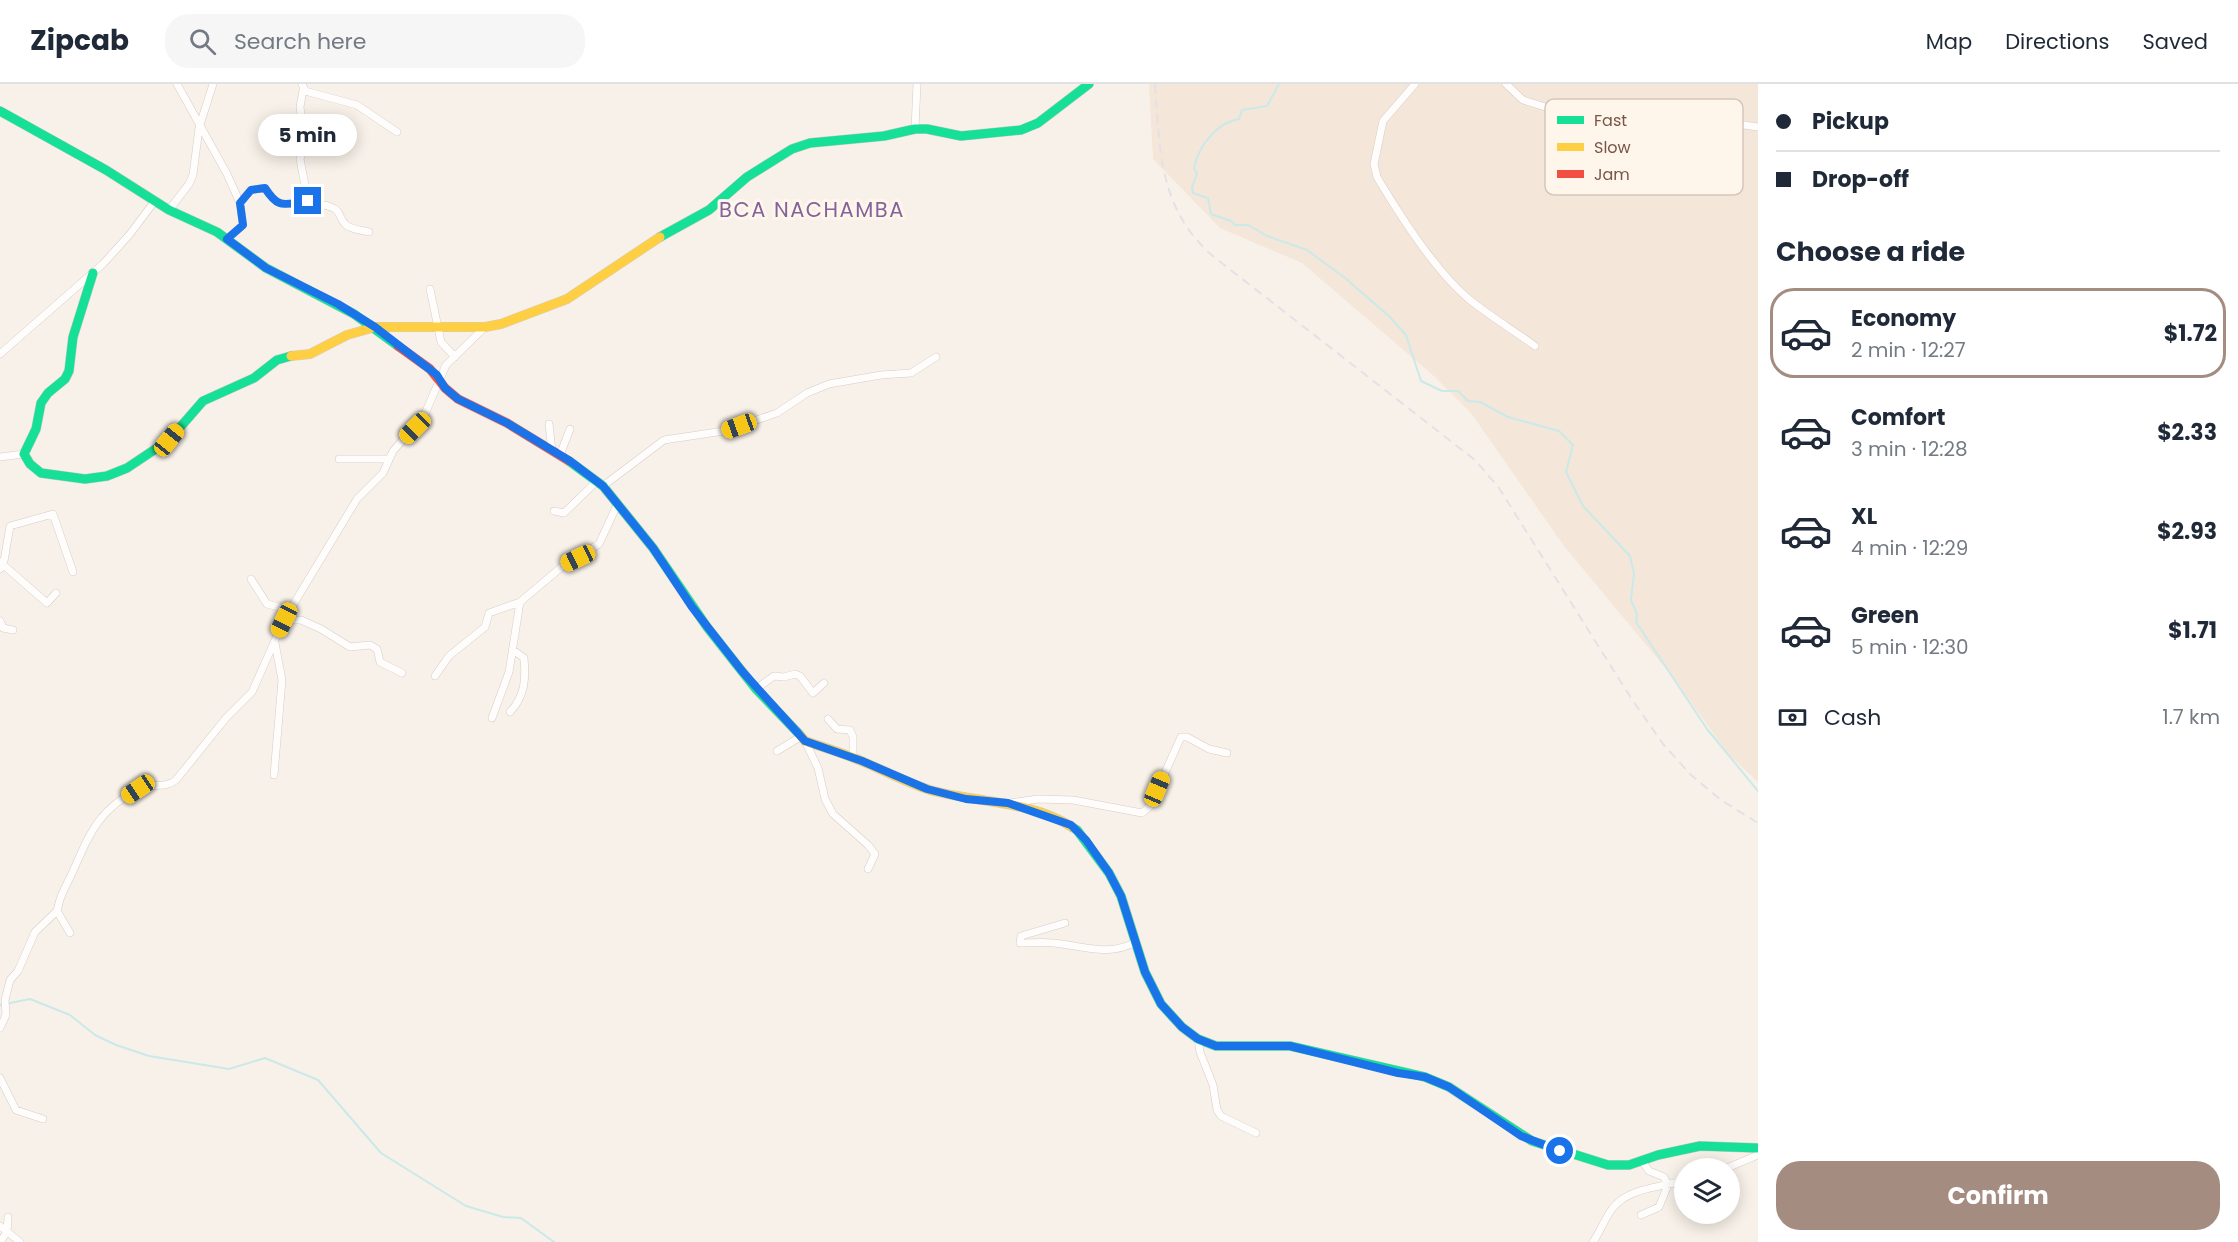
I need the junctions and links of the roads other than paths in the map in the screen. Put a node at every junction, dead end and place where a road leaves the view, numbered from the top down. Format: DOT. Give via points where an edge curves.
graph roads {
  1 [pos="177,84"];
  2 [pos="213,84"];
  3 [pos="917,84"];
  4 [pos="1089,84"];
  5 [pos="1415,84"];
  6 [pos="1506,84"];
  7 [pos="302,87"];
  8 [pos="1545,107"];
  9 [pos="0,111"];
  10 [pos="200,123"];
  11 [pos="1743,125"];
  12 [pos="1758,127"];
  13 [pos="915,129"];
  14 [pos="397,132"];
  15 [pos="308,201"];
  16 [pos="154,202"];
  17 [pos="240,203"];
  18 [pos="169,210"];
  19 [pos="369,232"];
  20 [pos="227,239"];
  21 [pos="93,273"];
  22 [pos="430,290"];
  23 [pos="375,327"];
  24 [pos="437,327"];
  25 [pos="485,327"];
  26 [pos="1535,345"];
  27 [pos="0,354"];
  28 [pos="455,357"];
  29 [pos="936,357"];
  30 [pos="440,380"];
  31 [pos="549,424"];
  32 [pos="570,429"];
  33 [pos="556,453"];
  34 [pos="24,454"];
  35 [pos="0,457"];
  36 [pos="339,459"];
  37 [pos="389,459"];
  38 [pos="600,483"];
  39 [pos="618,503"];
  40 [pos="554,511"];
  41 [pos="1,565"];
  42 [pos="74,572"];
  43 [pos="251,579"];
  44 [pos="56,593"];
  45 [pos="520,602"];
  46 [pos="290,610"];
  47 [pos="284,620"];
  48 [pos="0,621"];
  49 [pos="13,630"];
  50 [pos="274,640"];
  51 [pos="513,650"];
  52 [pos="402,673"];
  53 [pos="435,676"];
  54 [pos="824,684"];
  55 [pos="756,689"];
  56 [pos="510,712"];
  57 [pos="492,718"];
  58 [pos="828,719"];
  59 [pos="802,739"];
  60 [pos="777,752"];
  61 [pos="1227,753"];
  62 [pos="853,758"];
  63 [pos="274,775"];
  64 [pos="1008,803"];
  65 [pos="868,868"];
  66 [pos="57,911"];
  67 [pos="1065,923"];
  68 [pos="70,933"];
  69 [pos="1136,942"];
  70 [pos="0,1028"];
  71 [pos="1198,1039"];
  72 [pos="0,1078"];
  73 [pos="43,1119"];
  74 [pos="1256,1133"];
  75 [pos="1758,1148"];
  76 [pos="1758,1155"];
  77 [pos="1642,1161"];
  78 [pos="1740,1163"];
  79 [pos="1674,1184"];
  80 [pos="1668,1185"];
  81 [pos="1641,1215"];
  82 [pos="8,1217"];
  83 [pos="0,1226"];
  84 [pos="7,1233"];
  85 [pos="0,1242"];
  86 [pos="20,1242"];
  87 [pos="1593,1242"];
  1 -- 10 [label="street"];
  2 -- 10 [label="street"];
  3 -- 13 [label="street"];
  4 -- 13 [label="street" via="1038,123 1021,130 961,136"];
  5 -- 26 [label="street" via="1383,121 1374,164 1377,177 1424,248 1456,287"];
  6 -- 8 [label="street" via="1523,100"];
  7 -- 14 [label="street" via="357,105"];
  7 -- 15 [label="street" via="300,107 305,143 300,159"];
  9 -- 16 [label="street" via="106,170"];
  10 -- 17 [label="street"];
  10 -- 18 [label="street" via="193,175"];
  11 -- 12 [label="street"];
  13 -- 25 [label="street" via="810,143 792,149 747,177 709,210 654,240 567,299"];
  15 -- 17 [label="street" via="279,204 265,188 251,190"];
  15 -- 19 [label="street" via="315,206 330,206 349,227"];
  16 -- 18 [label="street"];
  16 -- 21 [label="street"];
  17 -- 20 [label="street" via="243,225"];
  18 -- 20 [label="street"];
  20 -- 23 [label="street" via="266,268"];
  21 -- 27 [label="street"];
  21 -- 34 [label="street" via="73,337 69,371 41,403 36,429"];
  22 -- 24 [label="street"];
  23 -- 24 [label="street"];
  23 -- 30 [label="street"];
  23 -- 34 [label="street" via="346,334 310,354 277,360 254,378 203,401 169,440 127,468 106,476 85,479 41,473"];
  24 -- 25 [label="street"];
  24 -- 28 [label="street" via="441,342"];
  25 -- 28 [label="street"];
  28 -- 30 [label="street" via="446,365"];
  29 -- 38 [label="street" via="911,373 829,384 777,413 724,431 664,440"];
  30 -- 33 [label="street" via="458,399"];
  30 -- 37 [label="street" via="424,416"];
  31 -- 33 [label="street"];
  32 -- 33 [label="street"];
  33 -- 38 [label="street"];
  34 -- 35 [label="street"];
  36 -- 37 [label="street"];
  37 -- 46 [label="street" via="383,473 357,499"];
  38 -- 39 [label="street"];
  38 -- 40 [label="street" via="564,513"];
  39 -- 45 [label="street" via="599,544 564,565"];
  39 -- 55 [label="street"];
  41 -- 42 [label="street" via="10,526 53,514"];
  41 -- 44 [label="street" via="47,603"];
  43 -- 46 [label="street" via="267,604"];
  45 -- 51 [label="street"];
  45 -- 53 [label="street" via="489,613 484,627 450,656"];
  46 -- 47 [label="street"];
  47 -- 50 [label="street"];
  47 -- 52 [label="street" via="301,621 321,629 350,647 370,645 377,649 380,662"];
  48 -- 49 [label="street" via="3,628"];
  50 -- 63 [label="street" via="282,680"];
  50 -- 66 [label="street" via="252,692 225,718 176,780 141,788 97,822 61,893"];
  51 -- 56 [label="street" via="524,658 526,676 522,696"];
  51 -- 57 [label="street" via="505,687"];
  54 -- 55 [label="street" via="813,693 795,674 774,676"];
  55 -- 59 [label="street"];
  58 -- 62 [label="street" via="837,729 850,730"];
  59 -- 60 [label="street"];
  59 -- 62 [label="street"];
  59 -- 65 [label="street" via="818,768 833,814 875,854"];
  61 -- 64 [label="street" via="1180,737 1152,803 1142,813 1057,799"];
  62 -- 64 [label="street" via="927,789 966,799"];
  64 -- 69 [label="street" via="1063,821 1077,830 1109,873"];
  66 -- 68 [label="street"];
  66 -- 70 [label="street" via="35,932 10,980 6,1015"];
  67 -- 69 [label="street" via="1021,936 1020,943 1121,950"];
  69 -- 71 [label="street" via="1161,1004"];
  71 -- 74 [label="street" via="1217,1110 1221,1116"];
  71 -- 77 [label="street" via="1216,1046 1290,1046 1425,1077 1449,1087 1532,1141 1608,1164"];
  72 -- 73 [label="street" via="15,1110"];
  75 -- 77 [label="street" via="1700,1146"];
  76 -- 78 [label="street"];
  77 -- 80 [label="street" via="1649,1171 1664,1177"];
  79 -- 80 [label="street"];
  80 -- 81 [label="street" via="1659,1207"];
  80 -- 87 [label="street" via="1624,1198 1610,1211"];
  82 -- 84 [label="street"];
  83 -- 84 [label="street"];
  84 -- 85 [label="street"];
  84 -- 86 [label="street"];
}
